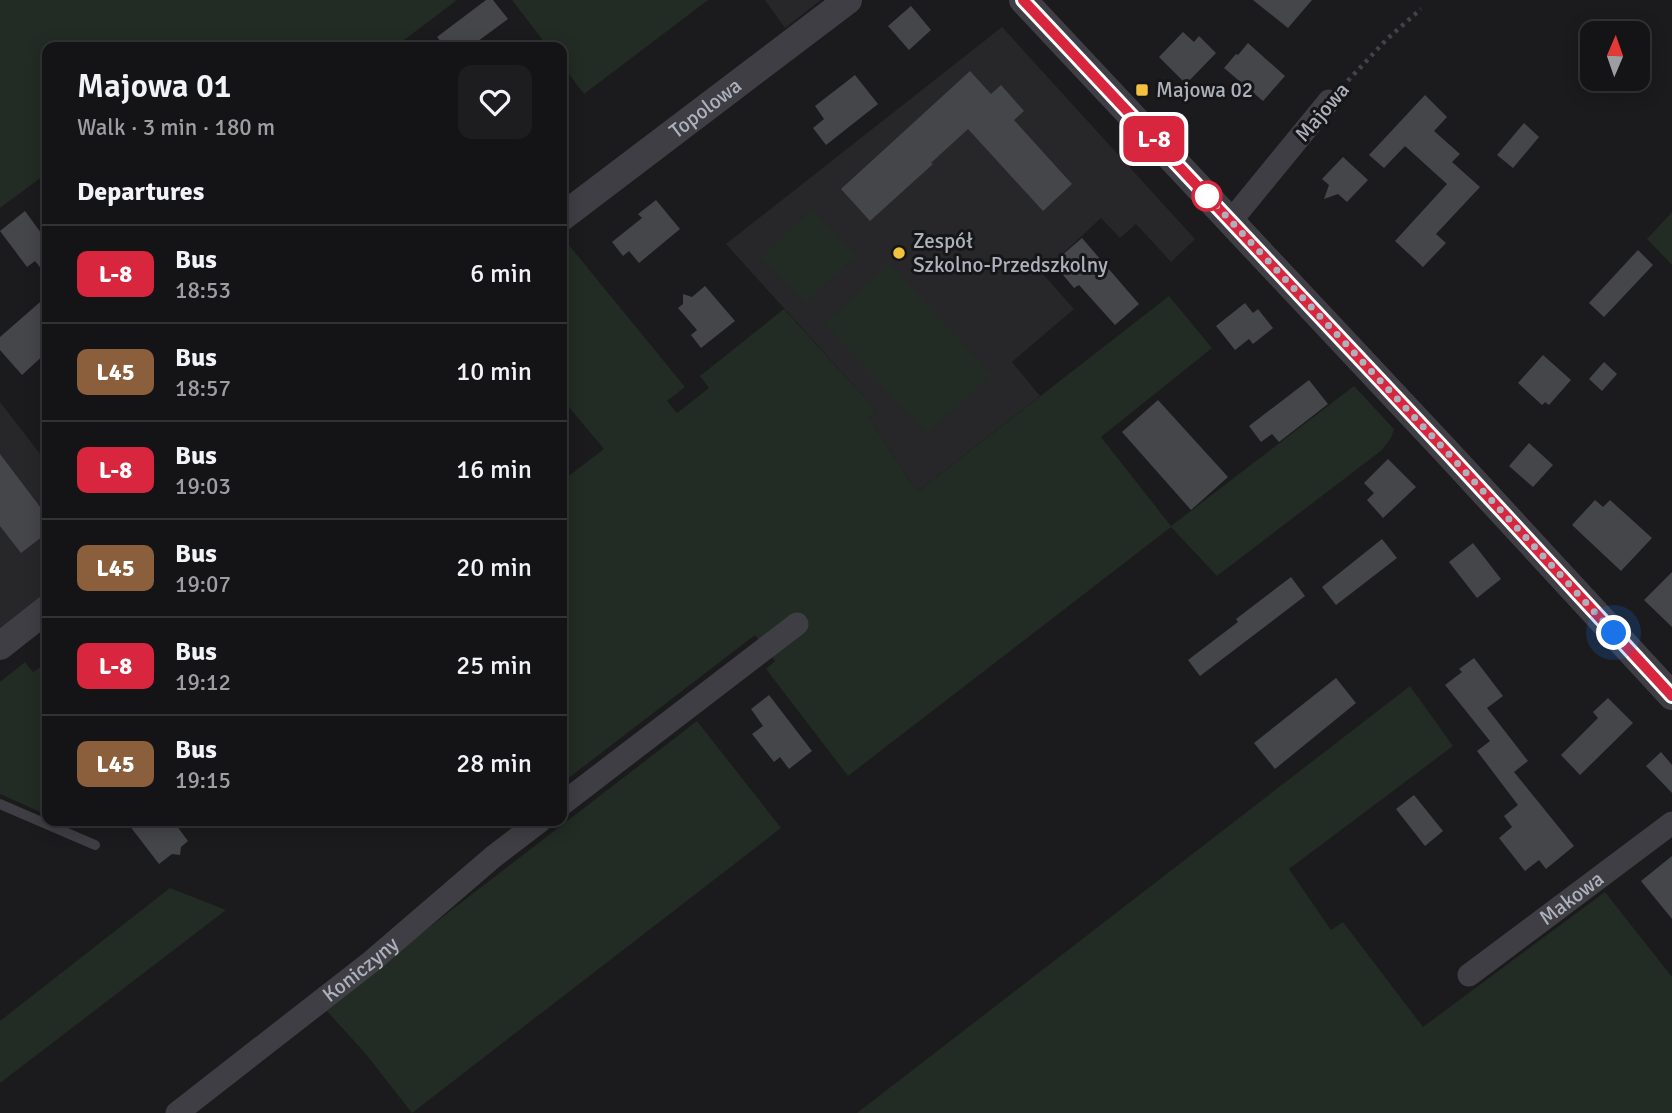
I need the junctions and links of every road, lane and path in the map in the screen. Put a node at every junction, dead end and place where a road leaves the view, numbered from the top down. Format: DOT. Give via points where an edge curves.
graph roads {
  1 [pos="848,0"];
  2 [pos="1023,0"];
  3 [pos="1421,9"];
  4 [pos="1329,101"];
  5 [pos="567,213"];
  6 [pos="1230,222"];
  7 [pos="42,613"];
  8 [pos="797,624"];
  9 [pos="0,646"];
  10 [pos="1672,696"];
  11 [pos="567,800"];
  12 [pos="0,804"];
  13 [pos="42,822"];
  14 [pos="1672,823"];
  15 [pos="51,826"];
  16 [pos="533,826"];
  17 [pos="95,845"];
  18 [pos="1469,975"];
  19 [pos="177,1113"];
  1 -- 5 [label="street, Topolowa"];
  2 -- 6 [label="street"];
  3 -- 4 [label="path, Majowa"];
  4 -- 6 [label="street, Majowa"];
  6 -- 10 [label="street"];
  7 -- 9 [label="street"];
  8 -- 11 [label="street"];
  12 -- 13 [label="lane"];
  14 -- 18 [label="street, Makowa"];
  15 -- 17 [label="lane"];
  16 -- 19 [label="street, Koniczyny" via="372,961"];
}
